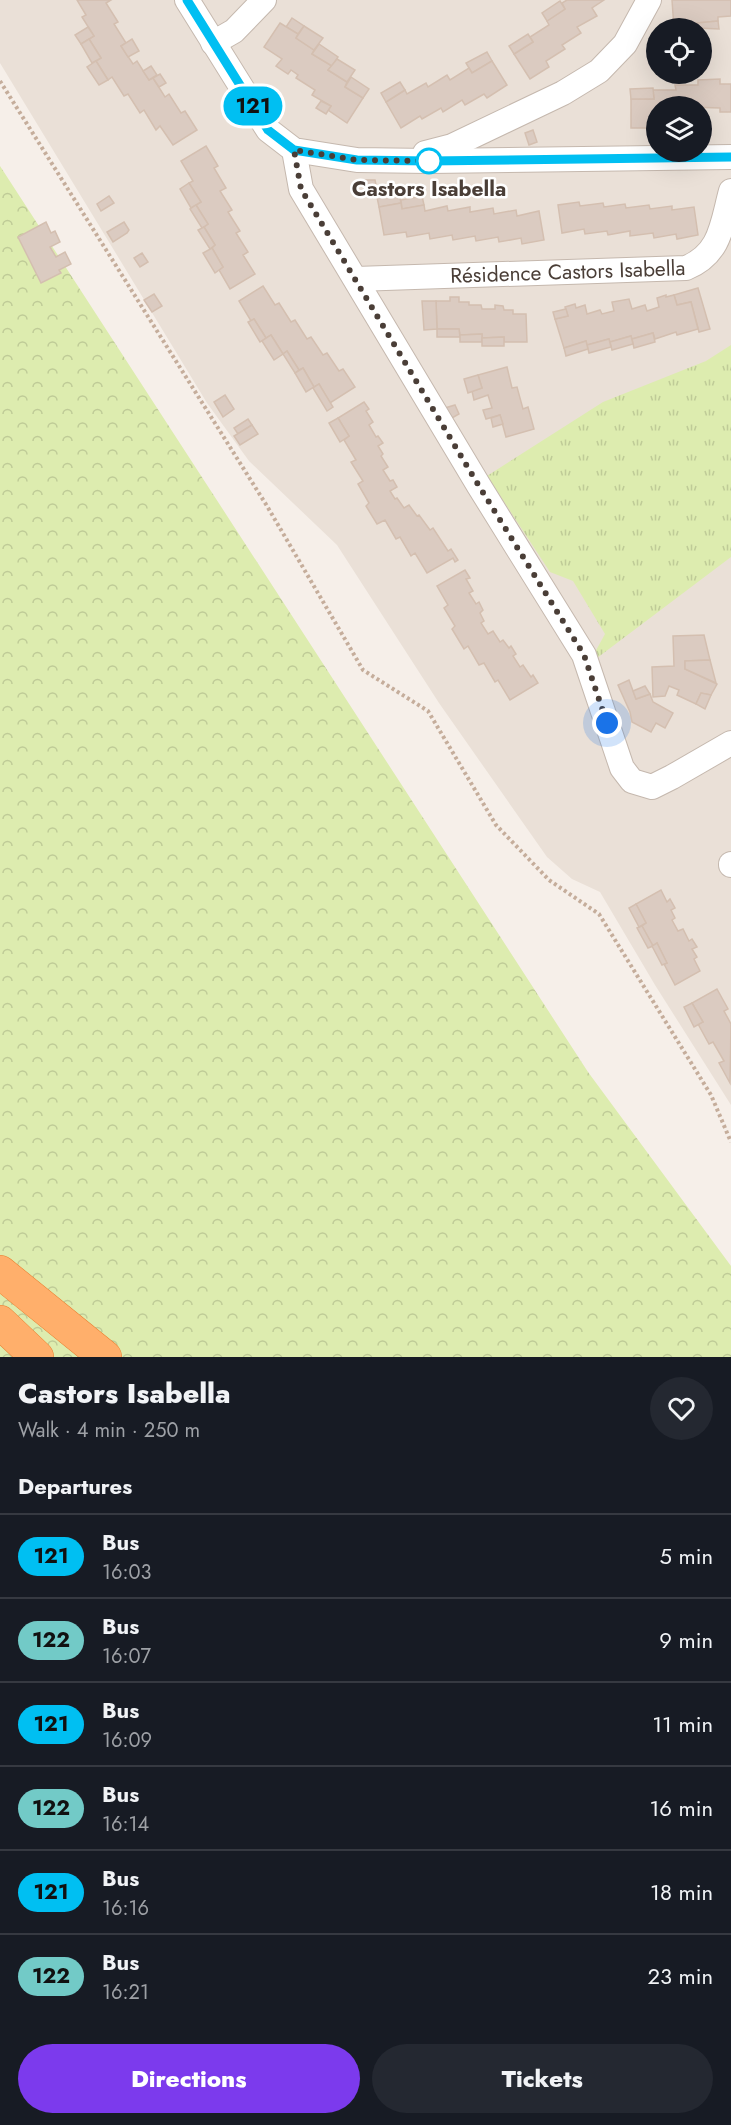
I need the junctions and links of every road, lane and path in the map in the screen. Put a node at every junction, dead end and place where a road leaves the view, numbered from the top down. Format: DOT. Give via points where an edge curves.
graph roads {
  1 [pos="187,0"];
  2 [pos="264,0"];
  3 [pos="648,0"];
  4 [pos="213,43"];
  5 [pos="0,81"];
  6 [pos="294,150"];
  7 [pos="731,157"];
  8 [pos="396,160"];
  9 [pos="731,191"];
  10 [pos="356,279"];
  11 [pos="731,743"];
  12 [pos="731,1142"];
  13 [pos="0,1272"];
  14 [pos="0,1282"];
  15 [pos="0,1322"];
  16 [pos="37,1357"];
  17 [pos="80,1357"];
  18 [pos="105,1357"];
  1 -- 4 [label="street"];
  2 -- 4 [label="street" via="234,31"];
  3 -- 8 [label="street" via="625,44 599,71 563,93 452,146"];
  4 -- 6 [label="street" via="268,130"];
  5 -- 12 [label="path" via="267,506 363,670 428,711 496,825 549,879 598,914 711,1095"];
  6 -- 8 [label="street" via="357,160"];
  6 -- 10 [label="street" via="301,189"];
  7 -- 8 [label="street"];
  9 -- 10 [label="street, Résidence Castors Isabella" via="719,239 699,263 686,268"];
  10 -- 11 [label="street" via="584,655 622,768 632,781 652,787"];
  13 -- 18 [label="highway"];
  14 -- 17 [label="highway"];
  15 -- 16 [label="highway"];
}
